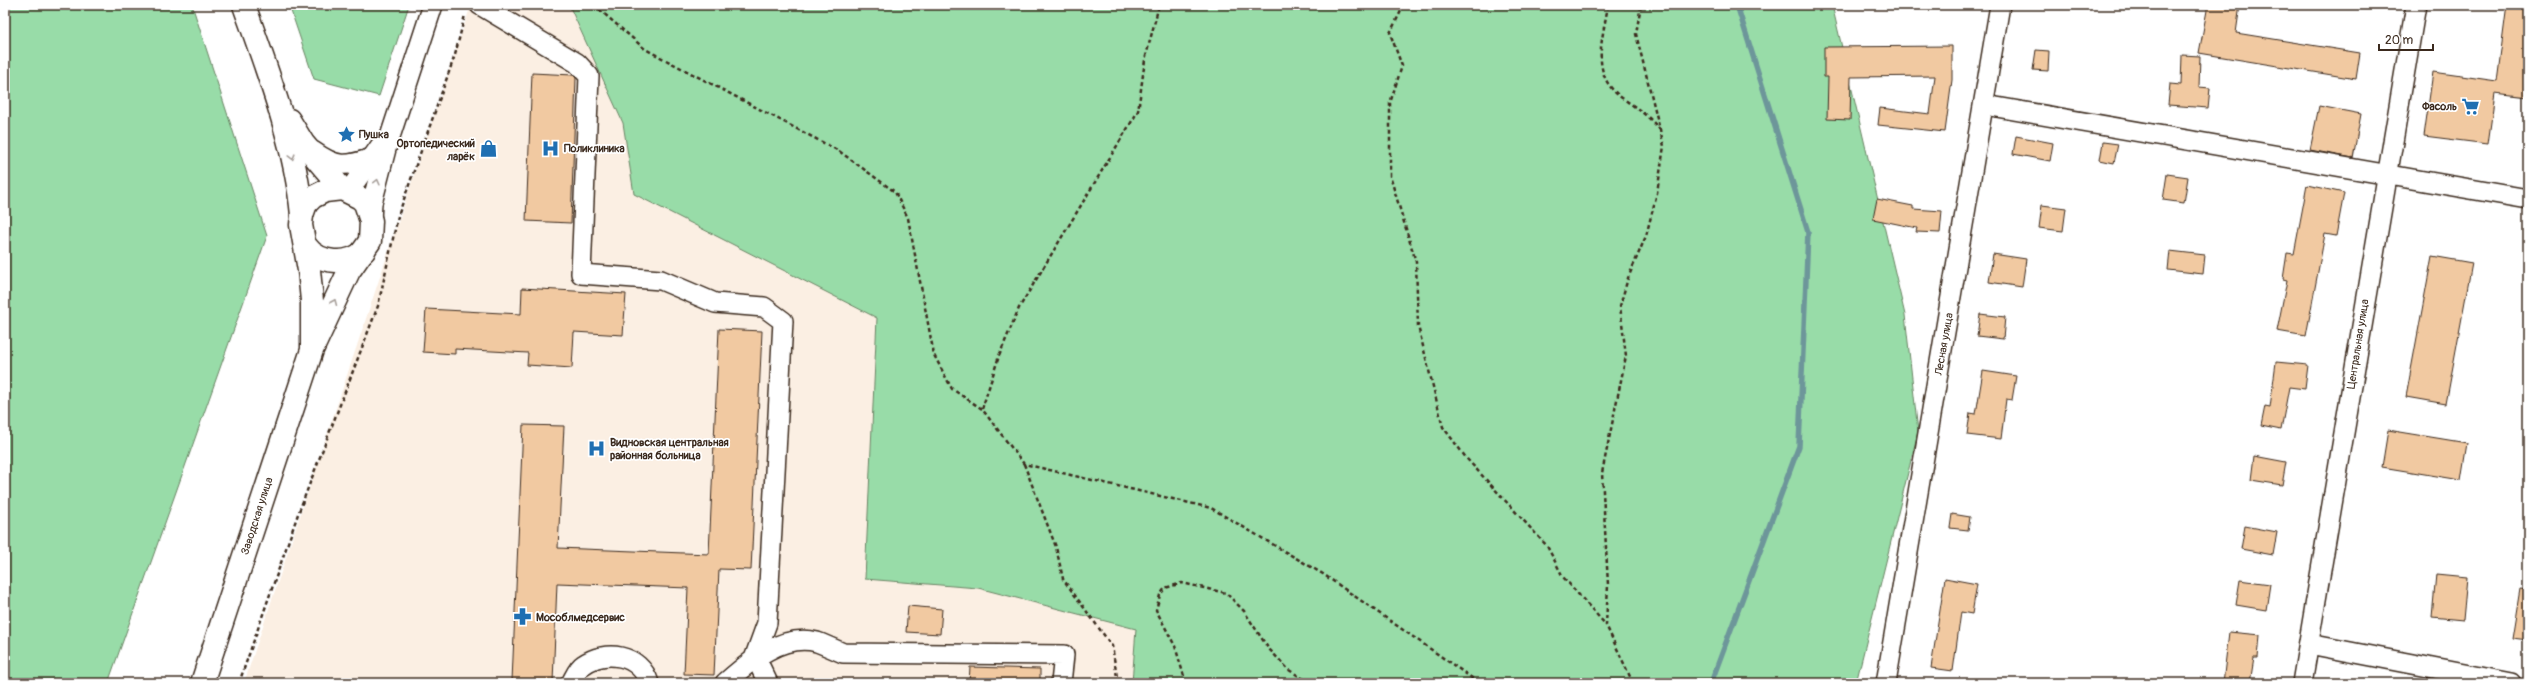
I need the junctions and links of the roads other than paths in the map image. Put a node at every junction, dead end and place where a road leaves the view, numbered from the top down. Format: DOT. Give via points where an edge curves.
graph roads {
  1 [pos="244,5"];
  2 [pos="433,5"];
  3 [pos="2000,5"];
  4 [pos="2416,5"];
  5 [pos="473,9"];
  6 [pos="275,92"];
  7 [pos="403,95"];
  8 [pos="1985,105"];
  9 [pos="302,143"];
  10 [pos="372,158"];
  11 [pos="2386,173"];
  12 [pos="346,190"];
  13 [pos="2528,199"];
  14 [pos="302,215"];
  15 [pos="371,220"];
  16 [pos="306,246"];
  17 [pos="365,250"];
  18 [pos="312,350"];
  19 [pos="2309,644"];
  20 [pos="755,656"];
  21 [pos="202,683"];
  22 [pos="571,683"];
  23 [pos="649,683"];
  24 [pos="725,683"];
  25 [pos="768,683"];
  26 [pos="1061,683"];
  27 [pos="1886,683"];
  28 [pos="2302,683"];
  29 [pos="2511,683"];
  1 -- 6 [label="main road"];
  2 -- 7 [label="street"];
  3 -- 8 [label="street, Лесная улица"];
  4 -- 11 [label="street, Центральная улица"];
  5 -- 20 [label="street" via="577,62 589,76 581,274 661,280 715,303 764,307 783,321 767,623"];
  6 -- 9 [label="main road"];
  6 -- 14 [label="main road, one-way" via="299,188"];
  7 -- 10 [label="street" via="386,137"];
  15 -- 7 [label="street, one-way" via="379,176"];
  8 -- 11 [label="street"];
  8 -- 27 [label="street, Лесная улица"];
  9 -- 10 [label="street" via="335,164 350,166"];
  9 -- 12 [label="main road"];
  10 -- 12 [label="street"];
  11 -- 13 [label="street"];
  11 -- 19 [label="street, Центральная улица"];
  12 -- 14 [label="main road" via="325,191 313,197 306,204"];
  12 -- 15 [label="main road" via="365,204"];
  14 -- 16 [label="main road" via="301,225"];
  15 -- 17 [label="main road" via="370,241"];
  16 -- 17 [label="main road" via="316,256 342,261 358,257"];
  16 -- 18 [label="main road" via="314,330"];
  18 -- 17 [label="main road, one-way" via="349,271"];
  18 -- 21 [label="main road, Заводская улица"];
  19 -- 28 [label="street, Центральная улица"];
  19 -- 29 [label="street"];
  20 -- 24 [label="street"];
  20 -- 25 [label="street"];
  20 -- 26 [label="street" via="794,642 816,642 842,653 1064,655"];
  22 -- 23 [label="street" via="581,666 607,655 620,655 630,660 640,668"];
}
